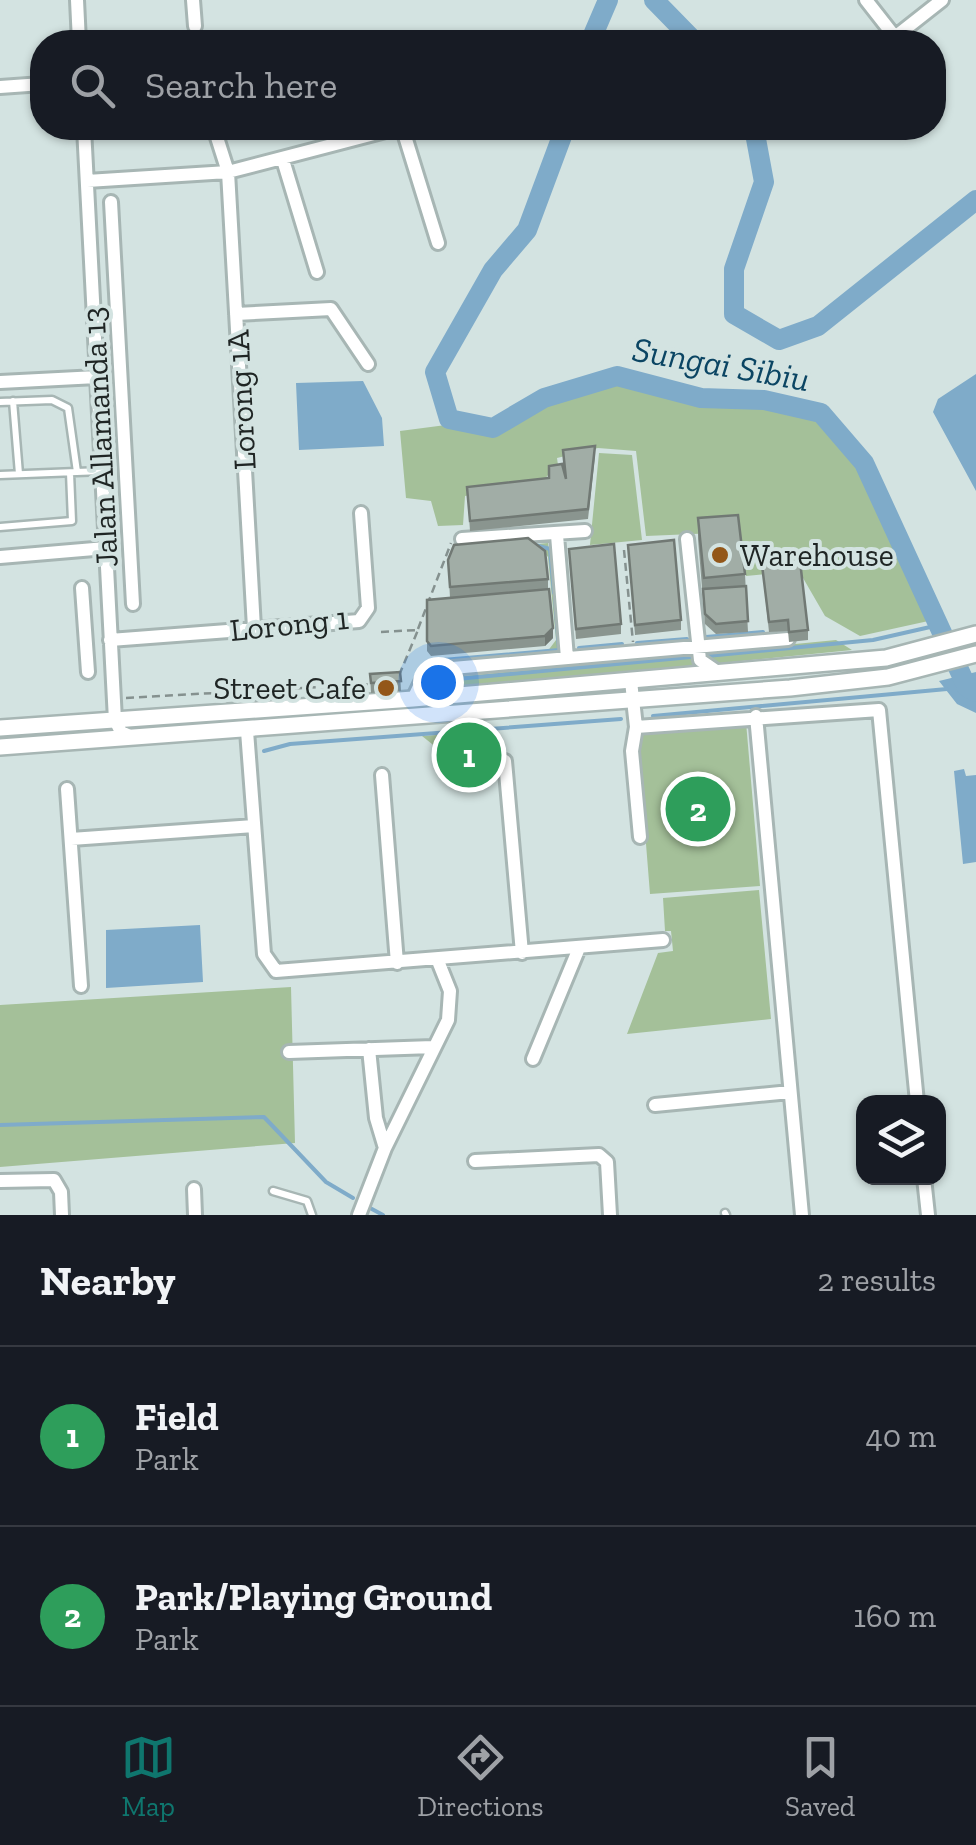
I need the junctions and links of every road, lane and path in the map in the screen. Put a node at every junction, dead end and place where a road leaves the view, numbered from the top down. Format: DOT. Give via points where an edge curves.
graph roads {
  1 [pos="77,0"];
  2 [pos="193,0"];
  3 [pos="866,0"];
  4 [pos="942,0"];
  5 [pos="195,26"];
  6 [pos="79,30"];
  7 [pos="889,30"];
  8 [pos="908,30"];
  9 [pos="30,85"];
  10 [pos="0,87"];
  11 [pos="84,140"];
  12 [pos="218,140"];
  13 [pos="354,140"];
  14 [pos="406,140"];
  15 [pos="283,160"];
  16 [pos="228,172"];
  17 [pos="86,181"];
  18 [pos="111,202"];
  19 [pos="438,243"];
  20 [pos="114,270"];
  21 [pos="317,272"];
  22 [pos="91,273"];
  23 [pos="236,314"];
  24 [pos="368,364"];
  25 [pos="97,377"];
  26 [pos="0,382"];
  27 [pos="13,401"];
  28 [pos="0,402"];
  29 [pos="102,470"];
  30 [pos="74,472"];
  31 [pos="19,474"];
  32 [pos="0,475"];
  33 [pos="126,486"];
  34 [pos="102,488"];
  35 [pos="361,512"];
  36 [pos="0,527"];
  37 [pos="585,531"];
  38 [pos="557,535"];
  39 [pos="457,539"];
  40 [pos="687,539"];
  41 [pos="106,548"];
  42 [pos="624,550"];
  43 [pos="0,557"];
  44 [pos="82,588"];
  45 [pos="133,604"];
  46 [pos="438,605"];
  47 [pos="427,606"];
  48 [pos="84,610"];
  49 [pos="109,610"];
  50 [pos="254,628"];
  51 [pos="418,630"];
  52 [pos="381,632"];
  53 [pos="976,634"];
  54 [pos="788,639"];
  55 [pos="110,640"];
  56 [pos="697,647"];
  57 [pos="634,654"];
  58 [pos="976,654"];
  59 [pos="567,658"];
  60 [pos="88,672"];
  61 [pos="719,673"];
  62 [pos="631,681"];
  63 [pos="396,682"];
  64 [pos="379,683"];
  65 [pos="124,698"];
  66 [pos="413,699"];
  67 [pos="634,700"];
  68 [pos="756,716"];
  69 [pos="114,720"];
  70 [pos="636,727"];
  71 [pos="0,728"];
  72 [pos="248,731"];
  73 [pos="132,738"];
  74 [pos="0,747"];
  75 [pos="505,761"];
  76 [pos="382,775"];
  77 [pos="68,789"];
  78 [pos="254,826"];
  79 [pos="640,837"];
  80 [pos="71,840"];
  81 [pos="664,940"];
  82 [pos="579,948"];
  83 [pos="522,953"];
  84 [pos="438,961"];
  85 [pos="397,963"];
  86 [pos="81,986"];
  87 [pos="434,1048"];
  88 [pos="369,1049"];
  89 [pos="289,1052"];
  90 [pos="534,1059"];
  91 [pos="790,1092"];
  92 [pos="916,1095"];
  93 [pos="655,1105"];
  94 [pos="385,1148"];
  95 [pos="475,1160"];
  96 [pos="0,1181"];
  97 [pos="925,1185"];
  98 [pos="194,1190"];
  99 [pos="273,1190"];
  100 [pos="62,1215"];
  101 [pos="195,1215"];
  102 [pos="312,1215"];
  103 [pos="359,1215"];
  104 [pos="610,1215"];
  105 [pos="802,1215"];
  106 [pos="928,1215"];
  1 -- 6 [label="street"];
  2 -- 5 [label="street"];
  3 -- 7 [label="street"];
  4 -- 8 [label="street"];
  9 -- 10 [label="street"];
  11 -- 17 [label="street, Jalan Allamanda 13"];
  12 -- 16 [label="street, Lorong 1A"];
  13 -- 15 [label="street"];
  14 -- 19 [label="street"];
  15 -- 16 [label="street"];
  15 -- 21 [label="street"];
  16 -- 17 [label="street"];
  16 -- 23 [label="street, Lorong 1A"];
  17 -- 22 [label="street, Jalan Allamanda 13"];
  18 -- 20 [label="street"];
  20 -- 22 [label="street"];
  20 -- 33 [label="street"];
  22 -- 25 [label="street, Jalan Allamanda 13"];
  23 -- 24 [label="street" via="331,309"];
  23 -- 50 [label="street, Lorong 1A"];
  25 -- 26 [label="street"];
  25 -- 29 [label="street, Jalan Allamanda 13"];
  27 -- 28 [label="lane"];
  27 -- 30 [label="lane" via="52,400 68,408"];
  27 -- 31 [label="lane"];
  29 -- 30 [label="lane"];
  29 -- 34 [label="street, Jalan Allamanda 13"];
  30 -- 31 [label="lane"];
  30 -- 36 [label="lane" via="72,520"];
  31 -- 32 [label="lane"];
  33 -- 34 [label="street"];
  33 -- 45 [label="street"];
  34 -- 41 [label="street, Jalan Allamanda 13"];
  35 -- 50 [label="street, Lorong 1" via="368,608 363,618"];
  37 -- 38 [label="street"];
  38 -- 39 [label="street"];
  38 -- 59 [label="street"];
  39 -- 47 [label="path"];
  40 -- 56 [label="street"];
  41 -- 43 [label="street"];
  41 -- 49 [label="street, Jalan Allamanda 13"];
  42 -- 57 [label="path"];
  44 -- 48 [label="street"];
  46 -- 47 [label="path"];
  47 -- 51 [label="path"];
  48 -- 49 [label="street"];
  48 -- 60 [label="street"];
  49 -- 55 [label="street, Jalan Allamanda 13"];
  50 -- 55 [label="street, Lorong 1"];
  51 -- 52 [label="path"];
  51 -- 63 [label="path"];
  53 -- 61 [label="street" via="886,658"];
  54 -- 56 [label="street"];
  55 -- 69 [label="street, Jalan Allamanda 13"];
  56 -- 57 [label="street"];
  56 -- 61 [label="street" via="704,665"];
  57 -- 59 [label="street"];
  58 -- 67 [label="street" via="888,677"];
  59 -- 66 [label="street" via="440,669 423,678"];
  61 -- 62 [label="street"];
  62 -- 66 [label="street"];
  62 -- 67 [label="street"];
  64 -- 65 [label="path"];
  66 -- 69 [label="street"];
  67 -- 70 [label="street"];
  67 -- 72 [label="street"];
  68 -- 70 [label="street"];
  68 -- 91 [label="street"];
  68 -- 92 [label="street" via="878,710"];
  69 -- 71 [label="street"];
  69 -- 73 [label="street"];
  70 -- 79 [label="street"];
  72 -- 73 [label="street"];
  72 -- 78 [label="street"];
  73 -- 74 [label="street"];
  75 -- 83 [label="street"];
  76 -- 85 [label="street"];
  77 -- 80 [label="street"];
  78 -- 80 [label="street"];
  78 -- 85 [label="street" via="264,954 276,971"];
  80 -- 86 [label="street"];
  81 -- 82 [label="street"];
  82 -- 83 [label="street"];
  82 -- 90 [label="street"];
  83 -- 84 [label="street"];
  84 -- 85 [label="street"];
  84 -- 87 [label="street" via="452,1007"];
  87 -- 88 [label="street"];
  87 -- 94 [label="street"];
  88 -- 89 [label="street"];
  88 -- 94 [label="street"];
  91 -- 93 [label="street"];
  91 -- 105 [label="street"];
  94 -- 103 [label="street"];
  95 -- 104 [label="street" via="599,1155 607,1162"];
  96 -- 100 [label="street" via="54,1180"];
  97 -- 106 [label="street"];
  98 -- 101 [label="street"];
  99 -- 102 [label="lane" via="300,1197"];
}
